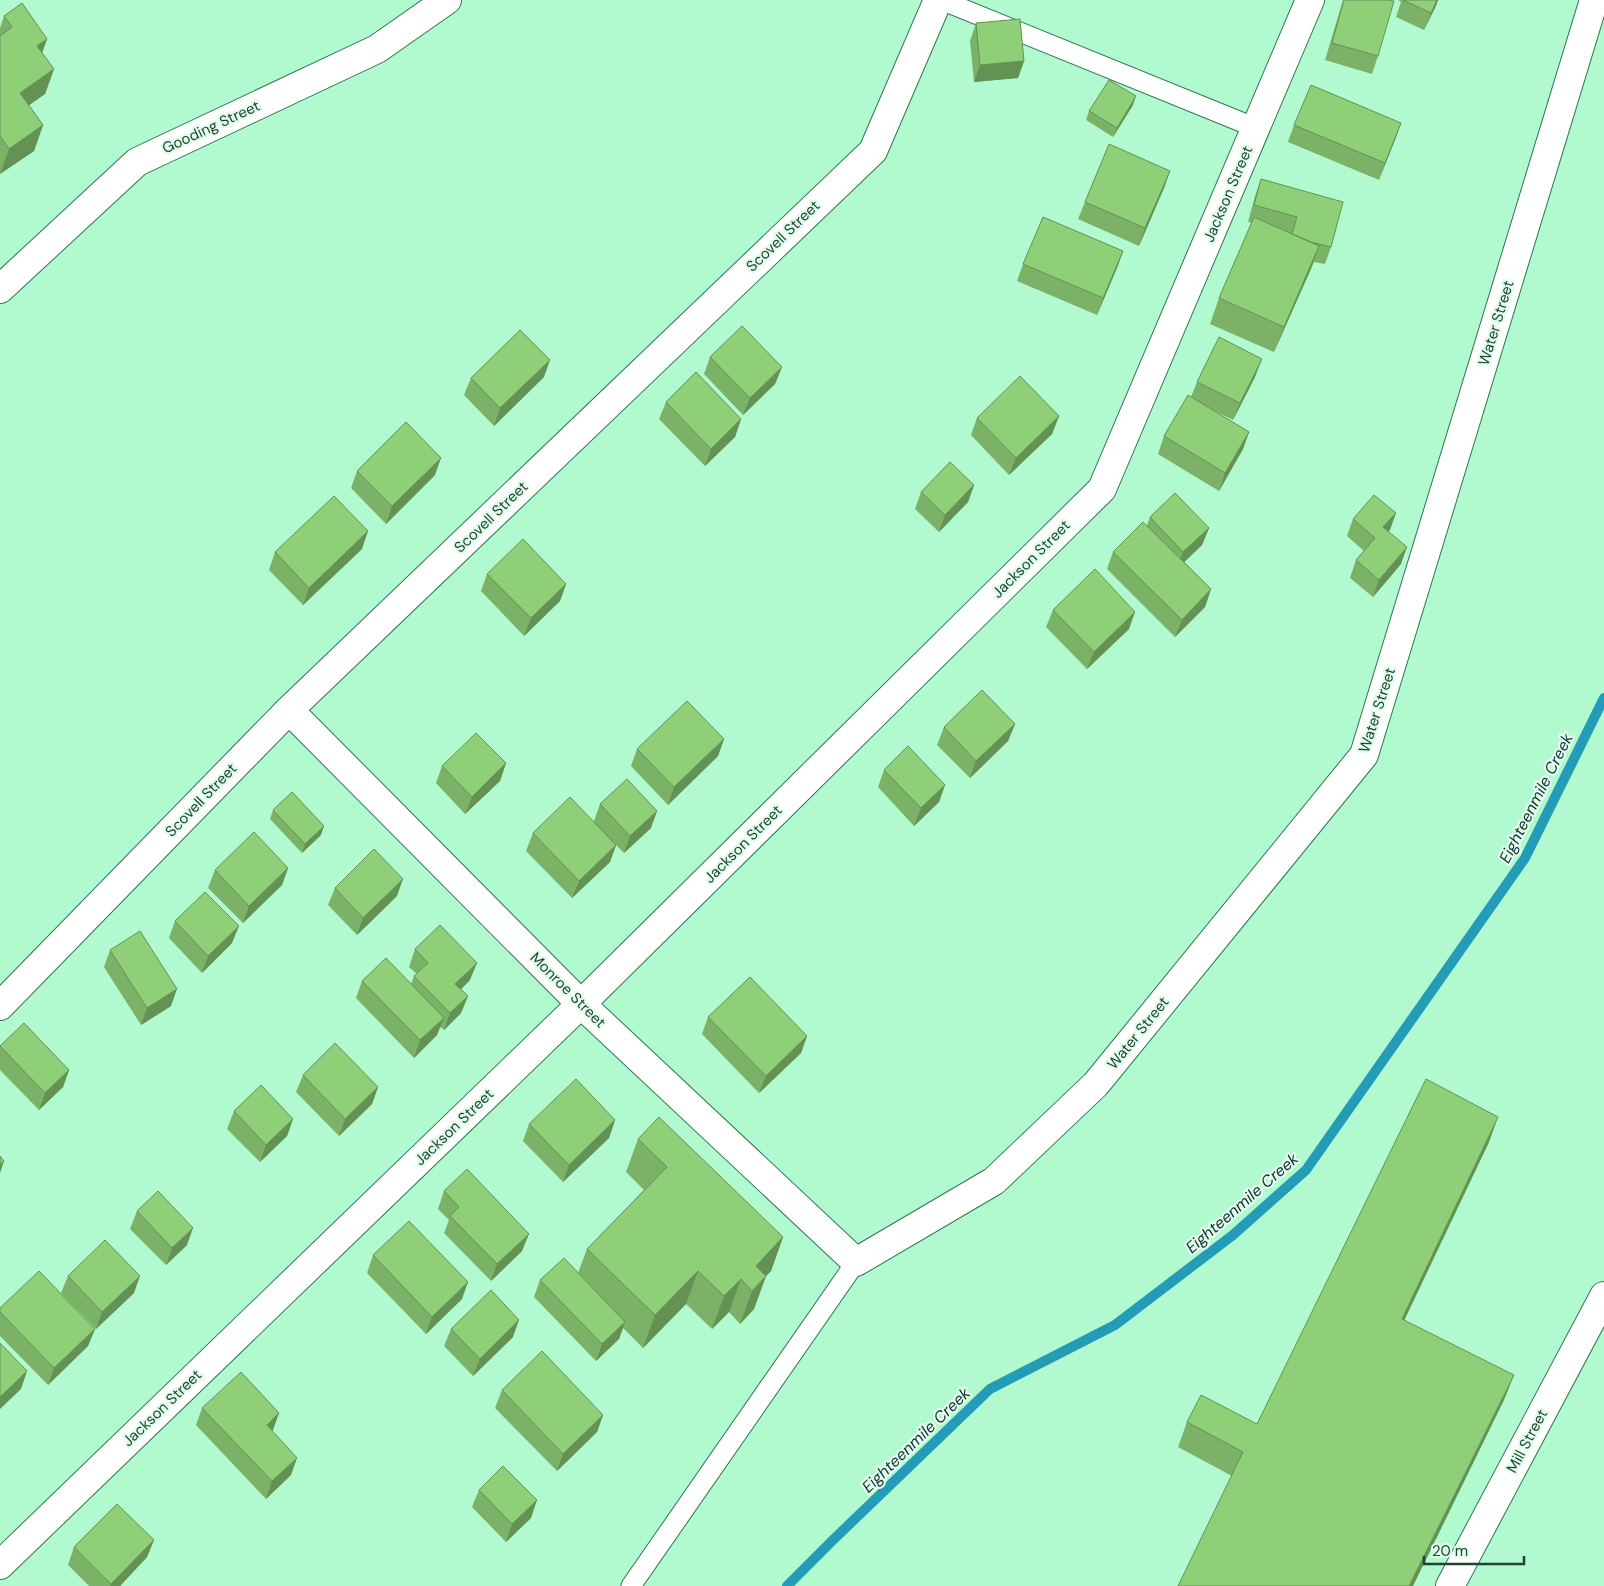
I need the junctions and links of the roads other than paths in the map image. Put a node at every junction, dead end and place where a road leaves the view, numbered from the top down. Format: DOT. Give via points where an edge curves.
graph roads {
  1 [pos="447,0"];
  2 [pos="940,0"];
  3 [pos="1310,0"];
  4 [pos="1594,0"];
  5 [pos="1256,128"];
  6 [pos="0,289"];
  7 [pos="289,710"];
  8 [pos="581,1004"];
  9 [pos="0,1006"];
  10 [pos="856,1262"];
  11 [pos="1604,1296"];
  12 [pos="0,1565"];
  13 [pos="631,1586"];
  14 [pos="1450,1586"];
  1 -- 6 [label="street, Gooding Street" via="377,49 138,162"];
  2 -- 5 [label="lane"];
  2 -- 7 [label="street, Scovell Street" via="873,151"];
  3 -- 5 [label="street, Jackson Street"];
  4 -- 10 [label="street, Water Street" via="1364,755 1096,1084 994,1181"];
  5 -- 8 [label="street, Jackson Street" via="1102,489"];
  7 -- 8 [label="street, Monroe Street"];
  7 -- 9 [label="street, Scovell Street"];
  8 -- 10 [label="street, Monroe Street"];
  8 -- 12 [label="street, Jackson Street"];
  10 -- 13 [label="lane"];
  11 -- 14 [label="street, Mill Street"];
}
